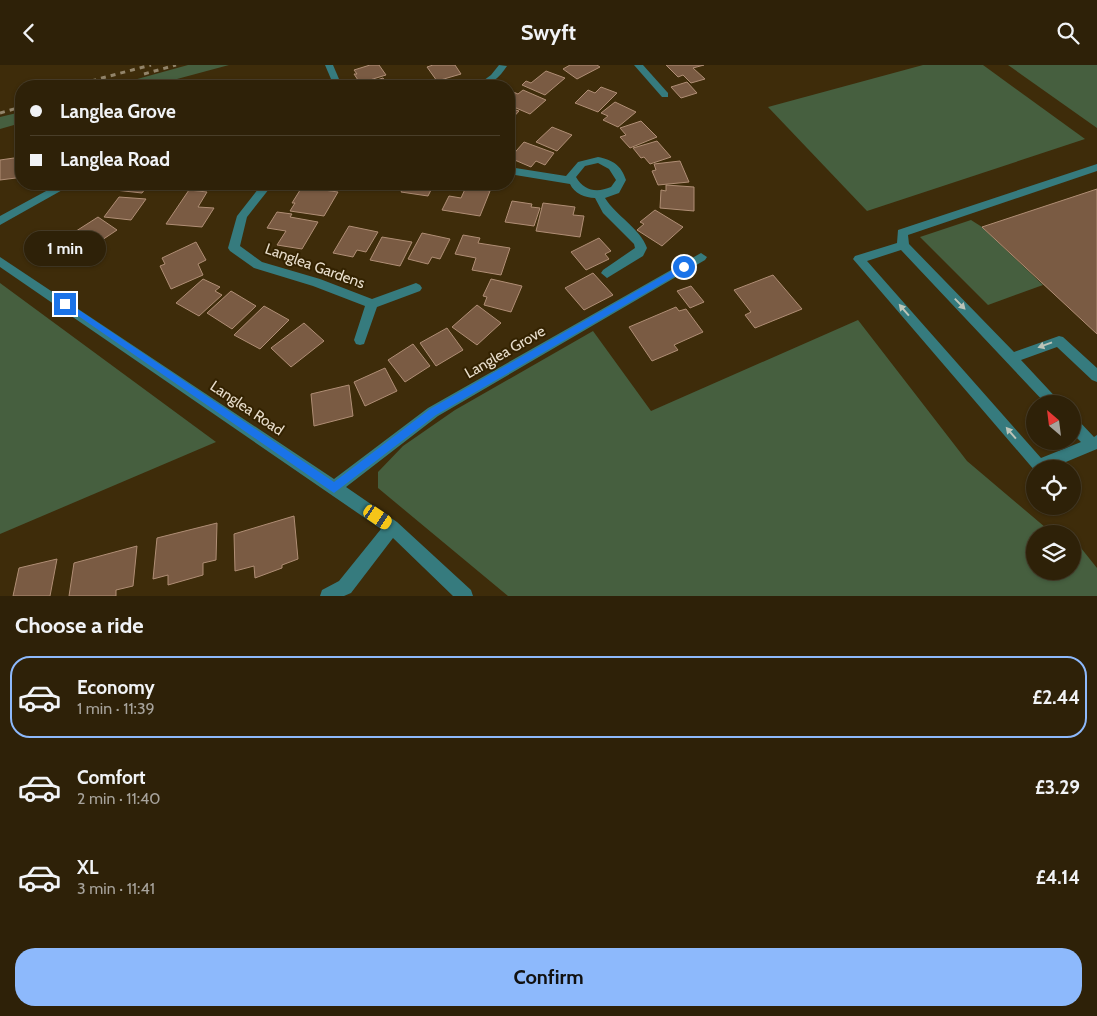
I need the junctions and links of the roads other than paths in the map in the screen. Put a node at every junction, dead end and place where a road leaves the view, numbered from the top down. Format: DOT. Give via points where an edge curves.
graph roads {
  1 [pos="329,65"];
  2 [pos="504,65"];
  3 [pos="638,65"];
  4 [pos="335,80"];
  5 [pos="489,80"];
  6 [pos="665,95"];
  7 [pos="1097,167"];
  8 [pos="515,172"];
  9 [pos="573,181"];
  10 [pos="55,190"];
  11 [pos="263,190"];
  12 [pos="598,194"];
  13 [pos="0,221"];
  14 [pos="903,245"];
  15 [pos="701,257"];
  16 [pos="0,261"];
  17 [pos="607,273"];
  18 [pos="416,288"];
  19 [pos="372,304"];
  20 [pos="360,340"];
  21 [pos="1012,358"];
  22 [pos="1097,376"];
  23 [pos="1047,395"];
  24 [pos="1081,431"];
  25 [pos="1094,443"];
  26 [pos="334,488"];
  27 [pos="392,527"];
  28 [pos="328,596"];
  29 [pos="465,596"];
  1 -- 4 [label="street"];
  2 -- 5 [label="street"];
  3 -- 6 [label="street"];
  7 -- 14 [label="street" via="902,233"];
  8 -- 9 [label="street"];
  9 -- 12 [label="street" via="577,188 592,195"];
  9 -- 12 [label="street" via="571,177 575,167 586,161 606,162 618,169 622,180 616,190"];
  10 -- 13 [label="street"];
  11 -- 19 [label="street, Langlea Gardens" via="242,216 234,248 258,265 316,282"];
  12 -- 17 [label="street" via="607,210 639,242 641,248 639,253"];
  14 -- 21 [label="street, one-way"];
  25 -- 14 [label="street, one-way" via="1039,466 859,259"];
  15 -- 26 [label="street, Langlea Grove" via="433,412"];
  16 -- 26 [label="street, Langlea Road"];
  18 -- 19 [label="street, Langlea Gardens"];
  19 -- 20 [label="street, Langlea Gardens"];
  22 -- 21 [label="street, one-way" via="1059,341"];
  21 -- 23 [label="street"];
  24 -- 25 [label="street"];
  26 -- 27 [label="street, Langlea Road"];
  27 -- 28 [label="street" via="345,587"];
  27 -- 29 [label="street, Langlea Road"];
}
